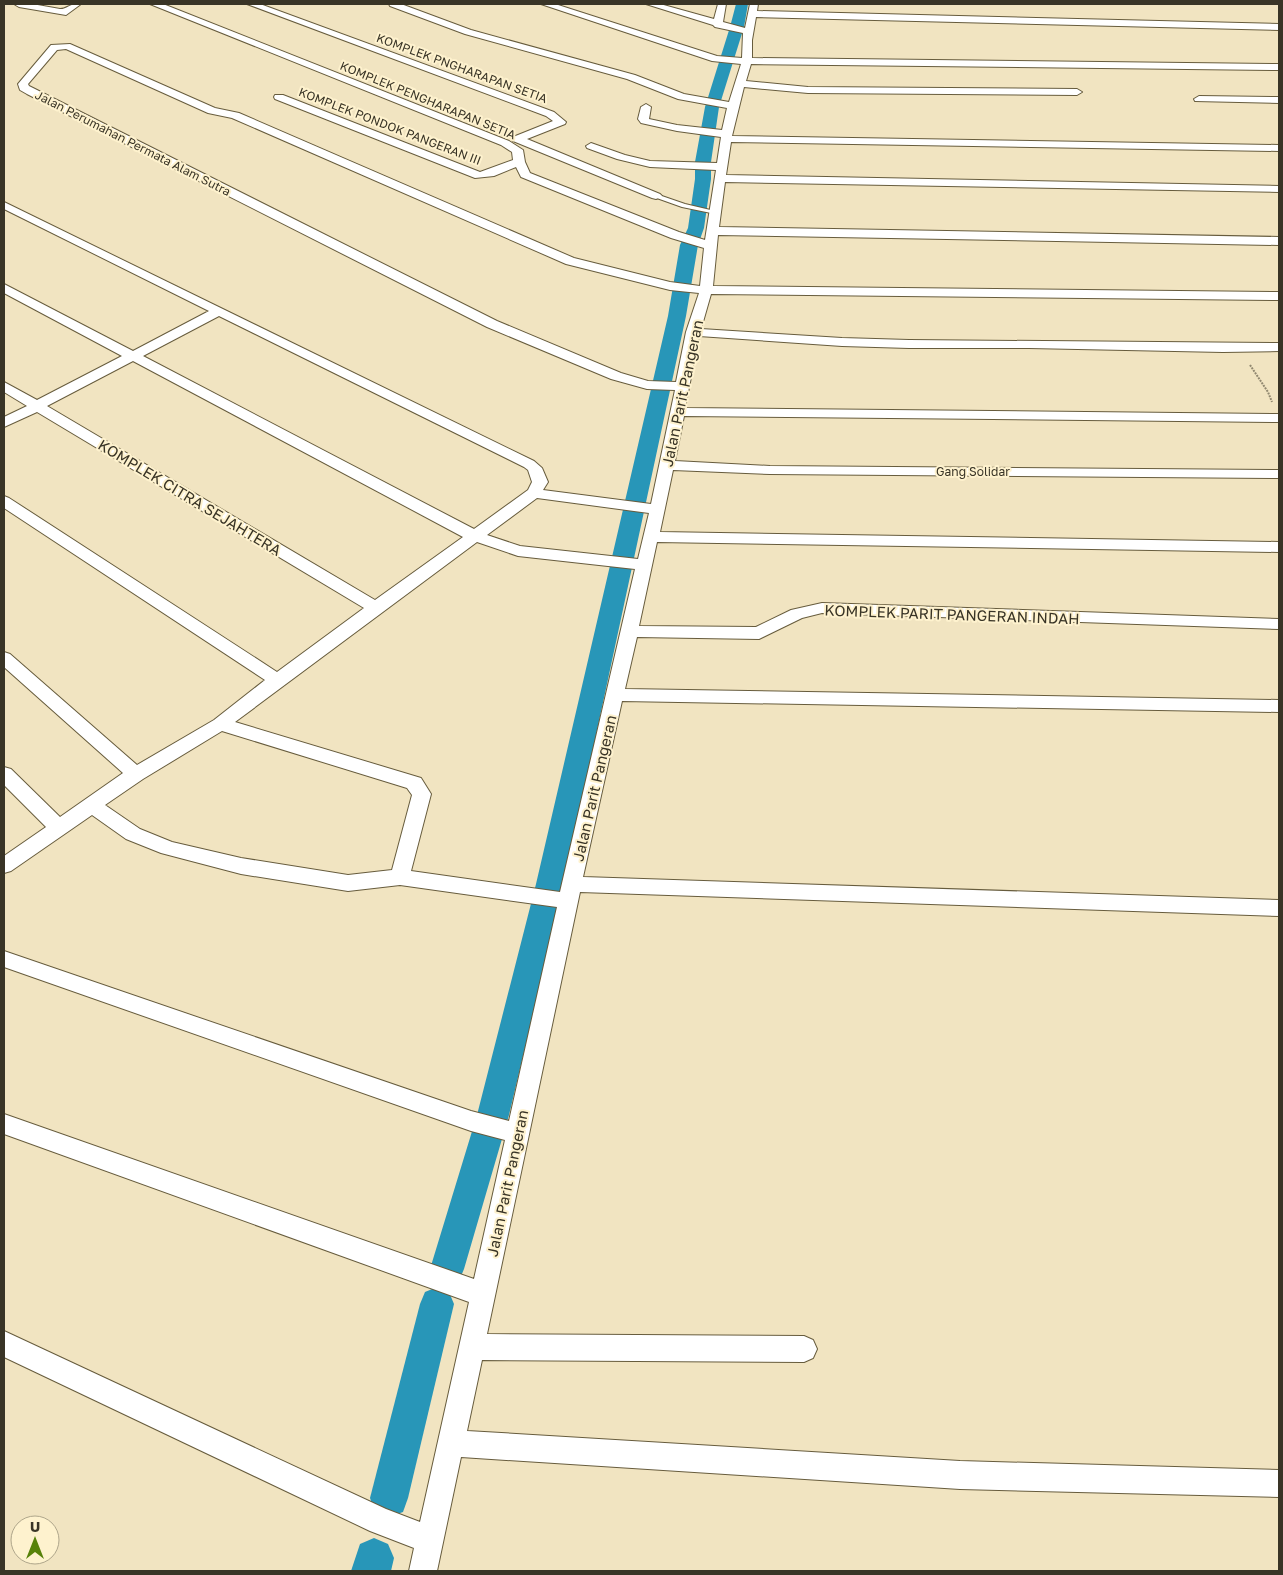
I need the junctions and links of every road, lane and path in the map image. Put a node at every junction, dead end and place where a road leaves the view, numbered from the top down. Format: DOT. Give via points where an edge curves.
graph roads {
  1 [pos="19,4"];
  2 [pos="76,4"];
  3 [pos="155,4"];
  4 [pos="252,4"];
  5 [pos="393,4"];
  6 [pos="546,4"];
  7 [pos="651,4"];
  8 [pos="722,4"];
  9 [pos="720,25"];
  10 [pos="1279,26"];
  11 [pos="747,27"];
  12 [pos="740,61"];
  13 [pos="1279,68"];
  14 [pos="740,83"];
  15 [pos="1077,92"];
  16 [pos="279,97"];
  17 [pos="1199,99"];
  18 [pos="1279,100"];
  19 [pos="730,105"];
  20 [pos="646,108"];
  21 [pos="724,135"];
  22 [pos="591,146"];
  23 [pos="1279,148"];
  24 [pos="519,162"];
  25 [pos="719,170"];
  26 [pos="1279,189"];
  27 [pos="656,196"];
  28 [pos="4,205"];
  29 [pos="709,228"];
  30 [pos="1279,241"];
  31 [pos="670,286"];
  32 [pos="4,288"];
  33 [pos="702,289"];
  34 [pos="1279,296"];
  35 [pos="219,311"];
  36 [pos="693,332"];
  37 [pos="1236,347"];
  38 [pos="1279,347"];
  39 [pos="133,356"];
  40 [pos="4,386"];
  41 [pos="676,386"];
  42 [pos="36,406"];
  43 [pos="678,412"];
  44 [pos="1275,418"];
  45 [pos="4,423"];
  46 [pos="667,465"];
  47 [pos="1279,474"];
  48 [pos="534,493"];
  49 [pos="4,501"];
  50 [pos="651,508"];
  51 [pos="474,536"];
  52 [pos="651,537"];
  53 [pos="1279,547"];
  54 [pos="645,565"];
  55 [pos="376,608"];
  56 [pos="1279,624"];
  57 [pos="630,631"];
  58 [pos="4,658"];
  59 [pos="277,680"];
  60 [pos="616,695"];
  61 [pos="1279,706"];
  62 [pos="220,724"];
  63 [pos="4,774"];
  64 [pos="136,774"];
  65 [pos="93,806"];
  66 [pos="60,828"];
  67 [pos="4,866"];
  68 [pos="400,877"];
  69 [pos="565,895"];
  70 [pos="1279,908"];
  71 [pos="4,959"];
  72 [pos="4,1124"];
  73 [pos="511,1131"];
  74 [pos="483,1294"];
  75 [pos="4,1344"];
  76 [pos="472,1347"];
  77 [pos="804,1349"];
  78 [pos="451,1443"];
  79 [pos="1279,1484"];
  80 [pos="430,1540"];
  81 [pos="422,1571"];
  1 -- 2 [label="street" via="66,12"];
  3 -- 24 [label="street, KOMPLEK PENGHARAPAN SETIA" via="505,142 516,150"];
  4 -- 27 [label="street, KOMPLEK PNGHARAPAN SETIA" via="550,114 560,122 517,139"];
  5 -- 19 [label="street" via="468,32 631,76 667,92"];
  6 -- 12 [label="street" via="716,59"];
  7 -- 9 [label="street"];
  8 -- 9 [label="street"];
  9 -- 11 [label="street"];
  10 -- 11 [label="street"];
  11 -- 12 [label="street, Jalan Parit Pangeran"];
  12 -- 13 [label="street"];
  12 -- 14 [label="street, Jalan Parit Pangeran"];
  14 -- 15 [label="street" via="808,90"];
  14 -- 19 [label="street, Jalan Parit Pangeran"];
  16 -- 24 [label="street, KOMPLEK PONDOK PANGERAN III" via="479,176"];
  17 -- 18 [label="street"];
  19 -- 21 [label="street, Jalan Parit Pangeran"];
  20 -- 21 [label="street" via="645,121"];
  21 -- 23 [label="street"];
  21 -- 25 [label="street, Jalan Parit Pangeran"];
  22 -- 25 [label="street" via="650,164"];
  24 -- 29 [label="street, KOMPLEK PENGHARAPAN SETIA" via="525,174 676,235"];
  25 -- 26 [label="street"];
  25 -- 29 [label="street, Jalan Parit Pangeran"];
  27 -- 29 [label="lane" via="684,206"];
  28 -- 35 [label="street"];
  29 -- 30 [label="street"];
  29 -- 33 [label="street, Jalan Parit Pangeran"];
  31 -- 33 [label="street"];
  31 -- 41 [label="street, Jalan Perumahan Permata Alam Sutra" via="570,260 235,115 212,111 67,46 54,47 23,84 31,92 492,324 616,376 647,385"];
  32 -- 39 [label="street"];
  33 -- 34 [label="street"];
  33 -- 36 [label="street, Jalan Parit Pangeran"];
  35 -- 39 [label="street"];
  35 -- 48 [label="street" via="529,464 535,468 540,482"];
  36 -- 37 [label="street" via="909,344"];
  36 -- 41 [label="street, Jalan Parit Pangeran"];
  37 -- 38 [label="street"];
  37 -- 44 [label="path" via="1268,392"];
  39 -- 42 [label="street"];
  39 -- 51 [label="street"];
  40 -- 42 [label="street, KOMPLEK CITRA SEJAHTERA"];
  41 -- 43 [label="street, Jalan Parit Pangeran"];
  42 -- 45 [label="street"];
  42 -- 55 [label="street, KOMPLEK CITRA SEJAHTERA"];
  43 -- 44 [label="street"];
  43 -- 46 [label="street, Jalan Parit Pangeran"];
  46 -- 47 [label="street, Gang Solidar" via="770,470"];
  46 -- 50 [label="street, Jalan Parit Pangeran"];
  48 -- 50 [label="street"];
  48 -- 51 [label="street"];
  49 -- 59 [label="street"];
  50 -- 52 [label="street, Jalan Parit Pangeran"];
  51 -- 54 [label="street" via="518,551"];
  51 -- 55 [label="street"];
  52 -- 53 [label="street"];
  52 -- 54 [label="street, Jalan Parit Pangeran"];
  54 -- 57 [label="street, Jalan Parit Pangeran"];
  55 -- 59 [label="street"];
  56 -- 57 [label="street, KOMPLEK PARIT PANGERAN INDAH" via="822,608 798,614 759,633"];
  57 -- 60 [label="street, Jalan Parit Pangeran"];
  58 -- 64 [label="street"];
  59 -- 62 [label="street"];
  60 -- 61 [label="street"];
  60 -- 69 [label="street, Jalan Parit Pangeran"];
  62 -- 64 [label="street"];
  62 -- 68 [label="street" via="414,783 422,794"];
  63 -- 66 [label="street"];
  64 -- 65 [label="street"];
  65 -- 66 [label="street"];
  65 -- 68 [label="street" via="142,838 168,848 241,866 348,883"];
  66 -- 67 [label="street"];
  68 -- 69 [label="street" via="528,895"];
  69 -- 70 [label="street"];
  69 -- 73 [label="street, Jalan Parit Pangeran"];
  71 -- 73 [label="street" via="471,1121"];
  72 -- 74 [label="street"];
  73 -- 74 [label="street, Jalan Parit Pangeran"];
  74 -- 76 [label="street, Jalan Parit Pangeran"];
  75 -- 80 [label="street" via="380,1521"];
  76 -- 77 [label="street"];
  76 -- 78 [label="street, Jalan Parit Pangeran"];
  78 -- 79 [label="street" via="960,1475"];
  78 -- 80 [label="street, Jalan Parit Pangeran"];
  80 -- 81 [label="street, Jalan Parit Pangeran"];
}
